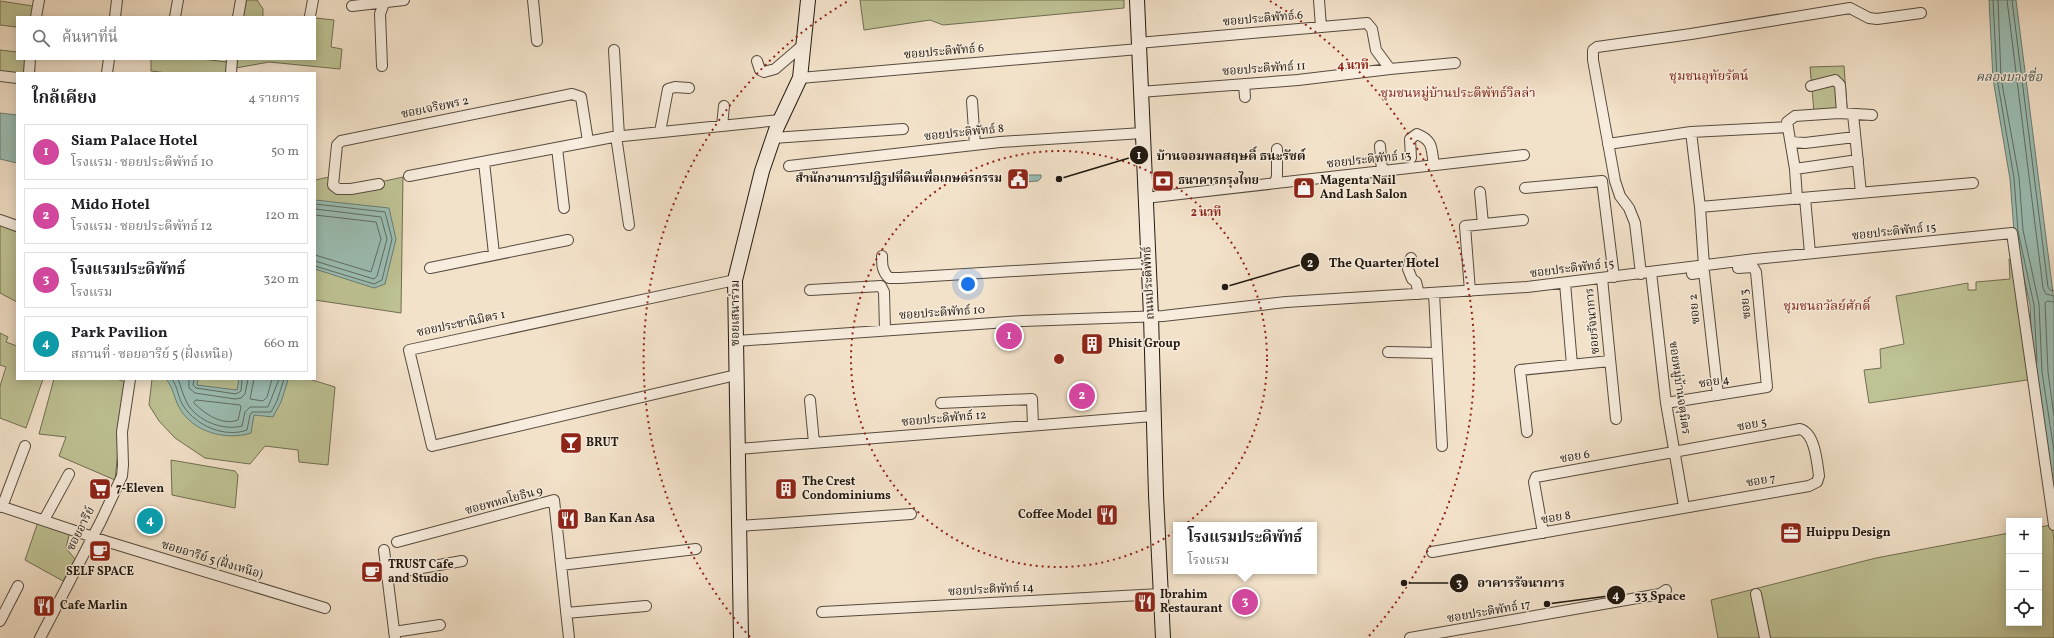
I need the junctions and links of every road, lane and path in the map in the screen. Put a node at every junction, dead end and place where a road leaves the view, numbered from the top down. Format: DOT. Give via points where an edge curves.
graph roads {
  1 [pos="39,0"];
  2 [pos="117,0"];
  3 [pos="178,0"];
  4 [pos="240,0"];
  5 [pos="312,0"];
  6 [pos="404,0"];
  7 [pos="534,0"];
  8 [pos="808,0"];
  9 [pos="1136,0"];
  10 [pos="1318,0"];
  11 [pos="384,3"];
  12 [pos="352,6"];
  13 [pos="1921,13"];
  14 [pos="36,16"];
  15 [pos="115,16"];
  16 [pos="175,16"];
  17 [pos="238,16"];
  18 [pos="310,16"];
  19 [pos="1321,28"];
  20 [pos="537,41"];
  21 [pos="803,45"];
  22 [pos="1139,46"];
  23 [pos="614,50"];
  24 [pos="30,60"];
  25 [pos="109,60"];
  26 [pos="232,60"];
  27 [pos="757,61"];
  28 [pos="1455,63"];
  29 [pos="382,66"];
  30 [pos="1390,69"];
  31 [pos="28,72"];
  32 [pos="107,72"];
  33 [pos="231,72"];
  34 [pos="0,76"];
  35 [pos="16,78"];
  36 [pos="800,78"];
  37 [pos="1244,84"];
  38 [pos="1812,86"];
  39 [pos="688,88"];
  40 [pos="1140,92"];
  41 [pos="1245,97"];
  42 [pos="972,101"];
  43 [pos="724,106"];
  44 [pos="1842,113"];
  45 [pos="1853,114"];
  46 [pos="1872,115"];
  47 [pos="780,120"];
  48 [pos="722,126"];
  49 [pos="1788,127"];
  50 [pos="903,130"];
  51 [pos="660,132"];
  52 [pos="1691,132"];
  53 [pos="1143,133"];
  54 [pos="617,136"];
  55 [pos="1855,137"];
  56 [pos="773,138"];
  57 [pos="588,142"];
  58 [pos="1791,142"];
  59 [pos="1608,144"];
  60 [pos="975,145"];
  61 [pos="1380,146"];
  62 [pos="557,148"];
  63 [pos="1277,149"];
  64 [pos="1524,155"];
  65 [pos="1411,158"];
  66 [pos="1858,160"];
  67 [pos="484,162"];
  68 [pos="1434,165"];
  69 [pos="789,166"];
  70 [pos="1795,169"];
  71 [pos="1382,171"];
  72 [pos="409,176"];
  73 [pos="1275,183"];
  74 [pos="1973,183"];
  75 [pos="379,184"];
  76 [pos="1526,188"];
  77 [pos="1480,192"];
  78 [pos="1861,193"];
  79 [pos="1145,198"];
  80 [pos="1801,198"];
  81 [pos="1700,207"];
  82 [pos="564,208"];
  83 [pos="0,220"];
  84 [pos="1523,220"];
  85 [pos="1484,224"];
  86 [pos="629,225"];
  87 [pos="16,226"];
  88 [pos="568,240"];
  89 [pos="1810,253"];
  90 [pos="494,254"];
  91 [pos="882,256"];
  92 [pos="1411,258"];
  93 [pos="1148,263"];
  94 [pos="430,268"];
  95 [pos="1704,269"];
  96 [pos="1648,275"];
  97 [pos="1614,277"];
  98 [pos="1602,278"];
  99 [pos="734,280"];
  100 [pos="1565,283"];
  101 [pos="810,290"];
  102 [pos="1470,291"];
  103 [pos="1434,293"];
  104 [pos="1419,294"];
  105 [pos="1151,316"];
  106 [pos="885,330"];
  107 [pos="736,341"];
  108 [pos="1388,352"];
  109 [pos="1437,353"];
  110 [pos="1610,361"];
  111 [pos="1572,365"];
  112 [pos="736,375"];
  113 [pos="130,380"];
  114 [pos="1767,387"];
  115 [pos="1718,395"];
  116 [pos="810,400"];
  117 [pos="941,403"];
  118 [pos="1666,403"];
  119 [pos="1153,416"];
  120 [pos="1616,418"];
  121 [pos="1033,426"];
  122 [pos="1527,432"];
  123 [pos="814,443"];
  124 [pos="25,446"];
  125 [pos="1442,446"];
  126 [pos="738,449"];
  127 [pos="1675,453"];
  128 [pos="1815,457"];
  129 [pos="69,474"];
  130 [pos="1,506"];
  131 [pos="1684,507"];
  132 [pos="911,514"];
  133 [pos="44,520"];
  134 [pos="2054,525"];
  135 [pos="739,526"];
  136 [pos="1543,533"];
  137 [pos="93,537"];
  138 [pos="397,542"];
  139 [pos="696,548"];
  140 [pos="384,550"];
  141 [pos="1432,552"];
  142 [pos="462,560"];
  143 [pos="561,565"];
  144 [pos="387,574"];
  145 [pos="18,586"];
  146 [pos="1666,590"];
  147 [pos="1160,594"];
  148 [pos="1756,594"];
  149 [pos="646,606"];
  150 [pos="325,608"];
  151 [pos="822,612"];
  152 [pos="566,613"];
  153 [pos="0,621"];
  154 [pos="440,625"];
  155 [pos="395,635"];
  156 [pos="40,638"];
  157 [pos="570,638"];
  158 [pos="741,638"];
  159 [pos="1163,638"];
  160 [pos="1410,638"];
  161 [pos="1765,638"];
  1 -- 14 [label="street"];
  2 -- 15 [label="street"];
  3 -- 16 [label="street"];
  4 -- 17 [label="street"];
  5 -- 18 [label="street"];
  6 -- 11 [label="street"];
  7 -- 20 [label="street"];
  8 -- 21 [label="street, ซอยเสนาร่วม"];
  9 -- 22 [label="street, ถนนประดิพัทธ์"];
  10 -- 19 [label="street"];
  11 -- 12 [label="street"];
  11 -- 29 [label="street" via="380,14"];
  13 -- 59 [label="street, ซอยหมู่บ้านจตุมิตร" via="1877,19 1869,18 1850,8 1597,47 1593,50 1593,60"];
  19 -- 22 [label="street, ซอยประดิพัทธ์ 6"];
  19 -- 30 [label="street, ซอยประดิพัทธ์ 6" via="1367,23 1372,29 1376,50"];
  21 -- 27 [label="street" via="771,71 760,70"];
  21 -- 36 [label="street, ซอยเสนาร่วม"];
  22 -- 36 [label="street, ซอยประดิพัทธ์ 6"];
  22 -- 40 [label="street, ถนนประดิพัทธ์"];
  23 -- 54 [label="street"];
  24 -- 31 [label="street"];
  25 -- 32 [label="street"];
  26 -- 33 [label="street"];
  28 -- 30 [label="street"];
  30 -- 37 [label="street, ซอยประดิพัทธ์ 11"];
  34 -- 35 [label="street"];
  36 -- 47 [label="street, ซอยเสนาร่วม"];
  37 -- 40 [label="street, ซอยประดิพัทธ์ 11"];
  37 -- 41 [label="street"];
  38 -- 44 [label="street" via="1835,80 1838,82"];
  39 -- 51 [label="street" via="668,89"];
  40 -- 53 [label="street, ถนนประดิพัทธ์"];
  42 -- 60 [label="street"];
  43 -- 48 [label="street"];
  44 -- 45 [label="street"];
  44 -- 49 [label="street" via="1796,116 1787,122"];
  45 -- 46 [label="street"];
  45 -- 55 [label="street"];
  47 -- 48 [label="street"];
  47 -- 56 [label="street, ซอยเสนาร่วม"];
  48 -- 51 [label="street"];
  49 -- 52 [label="street"];
  49 -- 58 [label="street"];
  50 -- 56 [label="street"];
  51 -- 54 [label="street"];
  52 -- 59 [label="street"];
  52 -- 81 [label="street, ซอย 2"];
  53 -- 60 [label="street, ซอยประดิพัทธ์ 8"];
  53 -- 79 [label="street, ถนนประดิพัทธ์"];
  54 -- 57 [label="street"];
  54 -- 86 [label="street"];
  55 -- 58 [label="street" via="1805,143"];
  55 -- 66 [label="street"];
  56 -- 99 [label="street, ซอยเสนาร่วม"];
  57 -- 62 [label="street"];
  57 -- 75 [label="street, ซอยเจริยพร 2" via="581,97 572,94 341,141 337,145 333,185 338,189 351,189"];
  58 -- 70 [label="street"];
  59 -- 96 [label="street, ซอยหมู่บ้านจตุมิตร" via="1620,196 1629,208"];
  60 -- 69 [label="street, ซอยประดิพัทธ์ 8"];
  61 -- 71 [label="street"];
  62 -- 67 [label="street"];
  62 -- 82 [label="street"];
  63 -- 73 [label="street"];
  64 -- 68 [label="street, ซอยประดิพัทธ์ 13"];
  65 -- 68 [label="street" via="1410,139 1417,134 1430,142"];
  66 -- 70 [label="street"];
  66 -- 78 [label="street"];
  67 -- 72 [label="street"];
  67 -- 90 [label="street"];
  68 -- 71 [label="street, ซอยประดิพัทธ์ 13"];
  70 -- 80 [label="street"];
  71 -- 73 [label="street, ซอยประดิพัทธ์ 13"];
  73 -- 79 [label="street, ซอยประดิพัทธ์ 13"];
  74 -- 78 [label="street"];
  76 -- 97 [label="street" via="1602,181"];
  77 -- 85 [label="street"];
  78 -- 80 [label="street"];
  79 -- 93 [label="street, ถนนประดิพัทธ์"];
  80 -- 81 [label="street"];
  80 -- 89 [label="street"];
  81 -- 95 [label="street, ซอย 2"];
  83 -- 87 [label="street"];
  84 -- 85 [label="street"];
  85 -- 102 [label="street" via="1465,226"];
  88 -- 90 [label="street"];
  89 -- 95 [label="street, ซอยประดิพัทธ์ 15"];
  89 -- 134 [label="street, ซอยประดิพัทธ์ 15" via="2012,233"];
  90 -- 94 [label="street"];
  91 -- 93 [label="street" via="882,269 889,278"];
  92 -- 104 [label="street" via="1408,269 1416,282"];
  93 -- 105 [label="street, ถนนประดิพัทธ์"];
  95 -- 96 [label="street, ซอยประดิพัทธ์ 15"];
  95 -- 114 [label="street, ซอย 3" via="1754,267"];
  95 -- 115 [label="street, ซอย 2"];
  96 -- 97 [label="street, ซอยประดิพัทธ์ 15"];
  96 -- 118 [label="street, ซอยหมู่บ้านจตุมิตร"];
  97 -- 98 [label="street, ซอยประดิพัทธ์ 15"];
  98 -- 100 [label="street, ซอยประดิพัทธ์ 15"];
  98 -- 110 [label="street, ซอยรัจนาการ"];
  99 -- 107 [label="street, ซอยเสนาร่วม"];
  99 -- 112 [label="street, ซอยประชานิมิตร 1" via="409,350 432,446"];
  100 -- 102 [label="street, ซอยประดิพัทธ์ 15"];
  100 -- 111 [label="street, ซอยรัจนาการ"];
  101 -- 106 [label="street" via="881,286 884,292"];
  102 -- 103 [label="street, ซอยประดิพัทธ์ 15"];
  103 -- 104 [label="street, ซอยประดิพัทธ์ 15"];
  103 -- 109 [label="street"];
  104 -- 105 [label="street, ซอยประดิพัทธ์ 15" via="1286,302"];
  105 -- 106 [label="street, ซอยประดิพัทธ์ 10" via="1023,320"];
  105 -- 119 [label="street, ถนนประดิพัทธ์"];
  106 -- 107 [label="street, ซอยประดิพัทธ์ 10"];
  107 -- 112 [label="street, ซอยเสนาร่วม"];
  108 -- 109 [label="street"];
  109 -- 125 [label="street"];
  110 -- 111 [label="street, ซอยรัจนาการ"];
  110 -- 120 [label="street, ซอยรัจนาการ"];
  111 -- 122 [label="street, ซอยรัจนาการ" via="1520,370"];
  112 -- 126 [label="street, ซอยเสนาร่วม"];
  113 -- 137 [label="street, ซอยอารีย์" via="122,432 122,476"];
  114 -- 115 [label="street, ซอย 4"];
  115 -- 118 [label="street, ซอย 4"];
  116 -- 123 [label="street"];
  117 -- 121 [label="street" via="1032,398"];
  118 -- 127 [label="street, ซอยหมู่บ้านจตุมิตร"];
  119 -- 121 [label="street, ซอยประดิพัทธ์ 12"];
  119 -- 147 [label="street, ถนนประดิพัทธ์"];
  121 -- 123 [label="street, ซอยประดิพัทธ์ 12"];
  123 -- 126 [label="street, ซอยประดิพัทธ์ 12"];
  124 -- 130 [label="street"];
  126 -- 135 [label="street, ซอยเสนาร่วม"];
  127 -- 128 [label="street, ซอย 5" via="1800,429 1806,431 1810,437"];
  127 -- 131 [label="street, ซอยหมู่บ้านจตุมิตร"];
  127 -- 136 [label="street, ซอย 6" via="1536,477 1534,482"];
  128 -- 131 [label="street, ซอย 7" via="1819,476 1817,482 1809,486"];
  129 -- 133 [label="street"];
  130 -- 133 [label="street, ซอยอารีย์ 5 (ฝั่งเหนือ)"];
  131 -- 136 [label="street, ซอย 8"];
  132 -- 135 [label="street"];
  133 -- 137 [label="street, ซอยอารีย์ 5 (ฝั่งเหนือ)"];
  135 -- 158 [label="street, ซอยเสนาร่วม"];
  136 -- 141 [label="street, ซอย 8"];
  137 -- 150 [label="street, ซอยอารีย์ 5 (ฝั่งเหนือ)"];
  137 -- 156 [label="street, ซอยอารีย์"];
  138 -- 143 [label="street, ซอยพหลโยธิน 9" via="554,500"];
  139 -- 143 [label="street"];
  140 -- 144 [label="street"];
  142 -- 144 [label="street"];
  143 -- 152 [label="street, ซอยพหลโยธิน 9"];
  144 -- 155 [label="street"];
  145 -- 153 [label="street"];
  146 -- 160 [label="street, ซอยประดิพัทธ์ 17" via="1652,595"];
  147 -- 151 [label="street, ซอยประดิพัทธ์ 14"];
  147 -- 159 [label="street, ถนนประดิพัทธ์"];
  148 -- 161 [label="street"];
  149 -- 152 [label="street"];
  152 -- 157 [label="street, ซอยพหลโยธิน 9"];
  154 -- 155 [label="street"];
}
